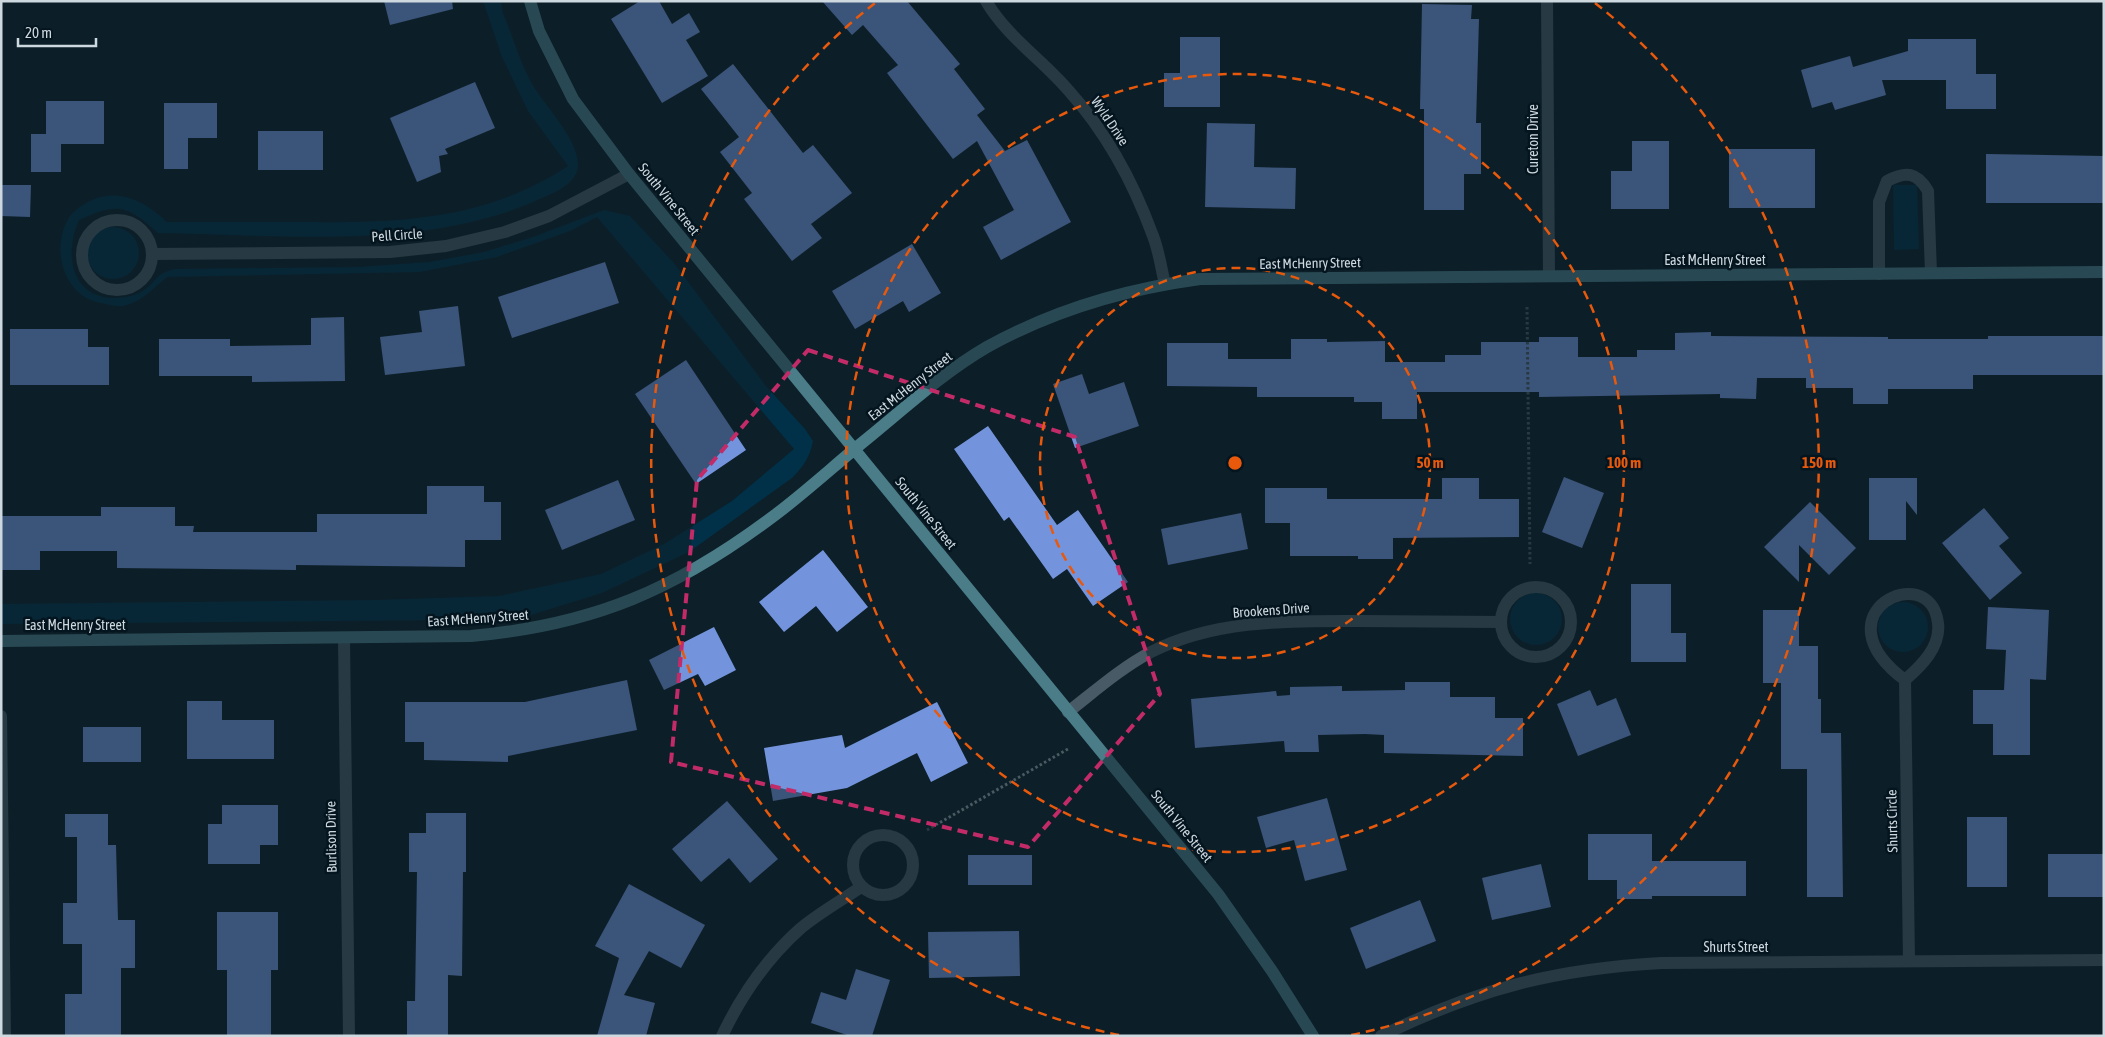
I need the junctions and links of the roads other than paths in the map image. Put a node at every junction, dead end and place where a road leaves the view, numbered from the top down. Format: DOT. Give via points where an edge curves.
graph roads {
  1 [pos="530,1"];
  2 [pos="986,1"];
  3 [pos="1547,1"];
  4 [pos="628,174"];
  5 [pos="153,254"];
  6 [pos="2104,272"];
  7 [pos="1931,273"];
  8 [pos="1878,274"];
  9 [pos="1549,276"];
  10 [pos="1166,284"];
  11 [pos="854,449"];
  12 [pos="1500,622"];
  13 [pos="344,638"];
  14 [pos="1,641"];
  15 [pos="1905,680"];
  16 [pos="1068,712"];
  17 [pos="1,716"];
  18 [pos="862,887"];
  19 [pos="2104,960"];
  20 [pos="1909,961"];
  21 [pos="5,1036"];
  22 [pos="349,1036"];
  23 [pos="722,1036"];
  24 [pos="1313,1036"];
  25 [pos="1381,1036"];
  1 -- 4 [label="street, South Vine Street" via="539,31 573,99"];
  2 -- 10 [label="street, Wyld Drive" via="1004,26 1097,124 1122,168 1153,236"];
  3 -- 9 [label="street, Cureton Drive"];
  4 -- 5 [label="street, Pell Circle" via="549,216 506,232 446,246 390,252"];
  4 -- 11 [label="street, South Vine Street"];
  5 -- 5 [label="street" via="151,243 137,226 115,220 94,228 87,237 82,259 92,280 102,287 126,290 146,277"];
  6 -- 7 [label="street, East McHenry Street"];
  7 -- 8 [label="street, East McHenry Street"];
  7 -- 8 [label="street" via="1928,190 1922,180 1911,174 1898,175 1888,181 1879,202"];
  8 -- 9 [label="street, East McHenry Street"];
  9 -- 10 [label="street, East McHenry Street" via="1200,279"];
  10 -- 11 [label="street, East McHenry Street" via="1078,307 1031,325 986,348 944,376"];
  11 -- 13 [label="street, East McHenry Street" via="776,514 717,557 667,585 610,609 564,623 517,632"];
  11 -- 16 [label="street, South Vine Street"];
  12 -- 12 [label="street" via="1508,599 1517,591 1530,586 1543,587 1561,597 1568,606 1571,629 1559,648 1538,657 1526,656 1507,643"];
  12 -- 16 [label="street, Brookens Drive" via="1284,621 1240,625 1195,635 1152,652 1109,678"];
  13 -- 14 [label="street, East McHenry Street"];
  13 -- 22 [label="street, Burlison Drive"];
  15 -- 15 [label="street" via="1921,667 1934,647 1939,628 1937,610 1914,594 1900,594 1887,599 1870,622 1879,654"];
  15 -- 20 [label="street, Shurts Circle"];
  16 -- 24 [label="street, South Vine Street" via="1218,894"];
  17 -- 21 [label="street"];
  18 -- 18 [label="street" via="880,895 890,895 899,891 912,875 914,865 907,846 900,839 880,835 862,842 856,850 852,869"];
  18 -- 23 [label="street" via="802,927 769,959 751,982"];
  19 -- 20 [label="street, Shurts Street"];
  20 -- 25 [label="street, Shurts Street" via="1611,966 1550,975 1490,990 1428,1013"];
}
